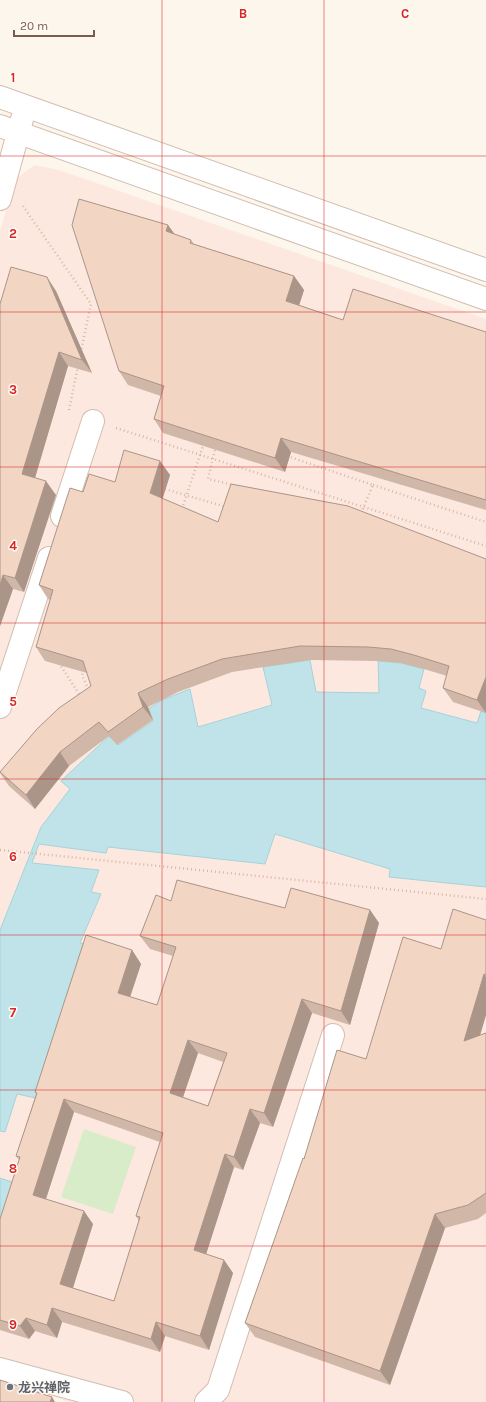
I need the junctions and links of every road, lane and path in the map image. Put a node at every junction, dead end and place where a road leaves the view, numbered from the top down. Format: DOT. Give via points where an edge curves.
graph roads {
  1 [pos="0,97"];
  2 [pos="25,105"];
  3 [pos="9,129"];
  4 [pos="3,190"];
  5 [pos="486,270"];
  6 [pos="486,299"];
  7 [pos="93,421"];
  8 [pos="206,438"];
  9 [pos="373,485"];
  10 [pos="165,489"];
  11 [pos="175,507"];
  12 [pos="229,508"];
  13 [pos="182,509"];
  14 [pos="189,512"];
  15 [pos="360,515"];
  16 [pos="368,518"];
  17 [pos="486,522"];
  18 [pos="486,546"];
  19 [pos="58,661"];
  20 [pos="84,668"];
  21 [pos="91,695"];
  22 [pos="82,699"];
  23 [pos="0,708"];
  24 [pos="0,850"];
  25 [pos="486,899"];
  26 [pos="333,1035"];
  27 [pos="0,1369"];
  28 [pos="122,1402"];
  29 [pos="206,1402"];
  1 -- 2 [label="street"];
  2 -- 3 [label="street"];
  2 -- 5 [label="street"];
  3 -- 4 [label="street"];
  3 -- 6 [label="street"];
  4 -- 7 [label="path" via="91,304 69,414"];
  7 -- 18 [label="path"];
  7 -- 23 [label="street"];
  8 -- 13 [label="path, bridge"];
  9 -- 15 [label="path, bridge"];
  9 -- 15 [label="path, bridge" via="219,433 208,479"];
  9 -- 17 [label="path"];
  10 -- 12 [label="path"];
  11 -- 13 [label="path"];
  13 -- 14 [label="path"];
  15 -- 16 [label="path"];
  19 -- 22 [label="path"];
  20 -- 21 [label="path" via="82,675"];
  24 -- 25 [label="path"];
  26 -- 29 [label="street" via="218,1390"];
  27 -- 28 [label="street"];
}
